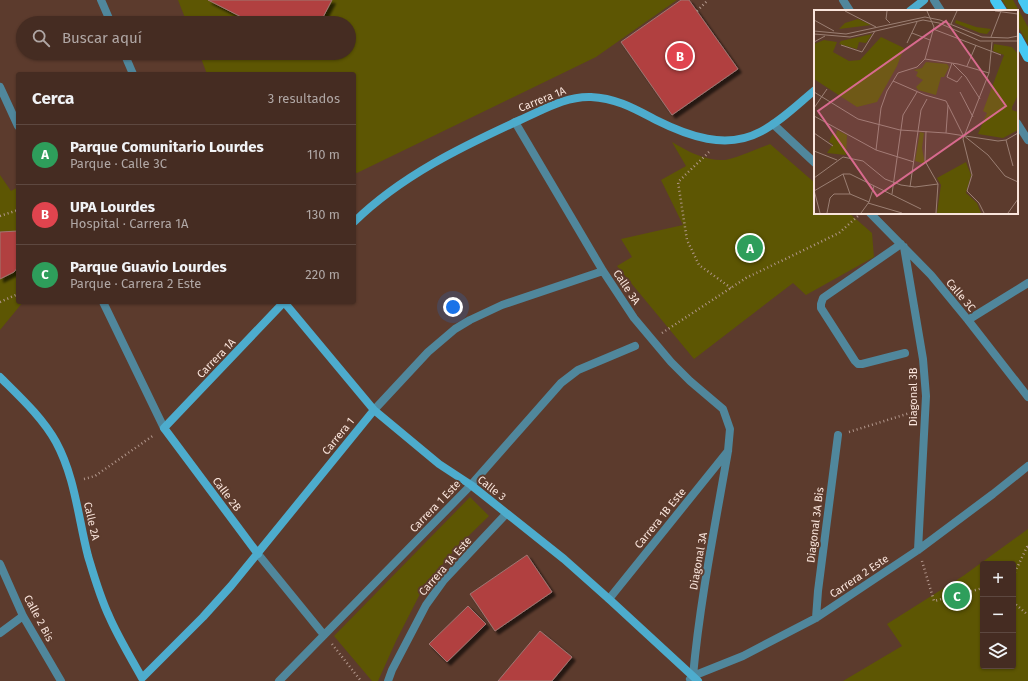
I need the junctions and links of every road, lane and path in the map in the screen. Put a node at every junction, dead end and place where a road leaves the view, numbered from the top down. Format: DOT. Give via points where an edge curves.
graph roads {
  1 [pos="101,0"];
  2 [pos="708,0"];
  3 [pos="843,0"];
  4 [pos="924,0"];
  5 [pos="934,0"];
  6 [pos="995,0"];
  7 [pos="1023,0"];
  8 [pos="1028,9"];
  9 [pos="849,10"];
  10 [pos="911,10"];
  11 [pos="940,10"];
  12 [pos="1001,10"];
  13 [pos="697,12"];
  14 [pos="108,16"];
  15 [pos="1018,39"];
  16 [pos="1028,56"];
  17 [pos="127,60"];
  18 [pos="132,72"];
  19 [pos="0,87"];
  20 [pos="814,91"];
  21 [pos="16,122"];
  22 [pos="515,122"];
  23 [pos="773,124"];
  24 [pos="1018,125"];
  25 [pos="722,140"];
  26 [pos="1028,140"];
  27 [pos="814,161"];
  28 [pos="16,211"];
  29 [pos="861,214"];
  30 [pos="871,214"];
  31 [pos="0,216"];
  32 [pos="356,220"];
  33 [pos="902,246"];
  34 [pos="603,271"];
  35 [pos="1028,283"];
  36 [pos="731,288"];
  37 [pos="16,295"];
  38 [pos="0,302"];
  39 [pos="104,304"];
  40 [pos="282,304"];
  41 [pos="286,304"];
  42 [pos="968,320"];
  43 [pos="652,340"];
  44 [pos="635,346"];
  45 [pos="905,353"];
  46 [pos="0,377"];
  47 [pos="1028,397"];
  48 [pos="925,408"];
  49 [pos="374,410"];
  50 [pos="164,428"];
  51 [pos="838,435"];
  52 [pos="728,451"];
  53 [pos="1028,466"];
  54 [pos="72,482"];
  55 [pos="470,485"];
  56 [pos="506,514"];
  57 [pos="1028,547"];
  58 [pos="918,550"];
  59 [pos="258,554"];
  60 [pos="0,564"];
  61 [pos="1016,569"];
  62 [pos="980,589"];
  63 [pos="609,598"];
  64 [pos="1016,605"];
  65 [pos="1028,615"];
  66 [pos="23,616"];
  67 [pos="816,618"];
  68 [pos="0,633"];
  69 [pos="324,634"];
  70 [pos="142,680"];
  71 [pos="694,680"];
  72 [pos="61,681"];
  73 [pos="279,681"];
  74 [pos="361,681"];
  75 [pos="388,681"];
  1 -- 14 [label="street"];
  2 -- 13 [label="path"];
  3 -- 9 [label="street"];
  4 -- 10 [label="street"];
  5 -- 11 [label="street"];
  6 -- 12 [label="main road"];
  7 -- 8 [label="main road"];
  15 -- 16 [label="main road"];
  17 -- 18 [label="street"];
  19 -- 21 [label="street"];
  20 -- 23 [label="street, Carrera 1A"];
  22 -- 25 [label="street, Carrera 1A" via="565,100 603,98 627,105 687,134"];
  22 -- 32 [label="street, Carrera 1A" via="423,168"];
  22 -- 34 [label="street, Calle 3A"];
  23 -- 25 [label="street, Carrera 1A" via="759,133"];
  23 -- 27 [label="street"];
  24 -- 26 [label="street"];
  25 -- 36 [label="path" via="678,182 687,240 699,265"];
  28 -- 31 [label="path"];
  29 -- 36 [label="path" via="839,233 746,278"];
  30 -- 33 [label="street, Calle 3C"];
  33 -- 42 [label="street, Calle 3C" via="931,275"];
  33 -- 45 [label="street" via="823,298 820,304 858,364"];
  33 -- 48 [label="street, Diagonal 3B" via="923,359"];
  34 -- 43 [label="street, Calle 3A"];
  34 -- 49 [label="street, Carrera 1" via="485,312 455,329 428,352"];
  35 -- 42 [label="street"];
  36 -- 43 [label="path"];
  37 -- 38 [label="path"];
  39 -- 50 [label="street, Calle 2B"];
  40 -- 50 [label="street, Carrera 1A"];
  41 -- 49 [label="street, Calle 3"];
  42 -- 47 [label="street, Calle 3C"];
  43 -- 52 [label="street, Calle 3A" via="690,381 723,409 730,429"];
  44 -- 55 [label="street, Carrera 1 Este" via="578,370 561,382"];
  46 -- 54 [label="street, Calle 2A" via="46,426 62,455"];
  48 -- 51 [label="path"];
  48 -- 58 [label="street, Diagonal 3B"];
  49 -- 55 [label="street, Calle 3" via="439,464"];
  49 -- 59 [label="street, Carrera 1"];
  50 -- 54 [label="path" via="96,476"];
  50 -- 59 [label="street, Calle 2B"];
  51 -- 67 [label="street, Diagonal 3A Bis"];
  52 -- 63 [label="street, Carrera 1B Este"];
  52 -- 71 [label="street, Diagonal 3A" via="697,636"];
  53 -- 58 [label="street, Carrera 2 Este"];
  54 -- 70 [label="street, Calle 2A" via="88,556 108,616"];
  55 -- 56 [label="street, Calle 3"];
  55 -- 69 [label="street, Carrera 1 Este"];
  56 -- 63 [label="street, Calle 3"];
  56 -- 75 [label="street, Carrera 1A Este" via="444,580 426,605"];
  57 -- 61 [label="path"];
  58 -- 62 [label="path" via="934,601"];
  58 -- 67 [label="street, Carrera 2 Este"];
  59 -- 69 [label="street, Calle 2B"];
  59 -- 70 [label="street, Carrera 1" via="203,617"];
  60 -- 66 [label="street, Calle 2 Bis"];
  63 -- 71 [label="street, Calle 3"];
  64 -- 65 [label="path"];
  66 -- 68 [label="street"];
  66 -- 72 [label="street, Calle 2 Bis"];
  67 -- 71 [label="street, Carrera 2 Este"];
  69 -- 73 [label="street, Carrera 1 Este"];
  69 -- 74 [label="path"];
}
